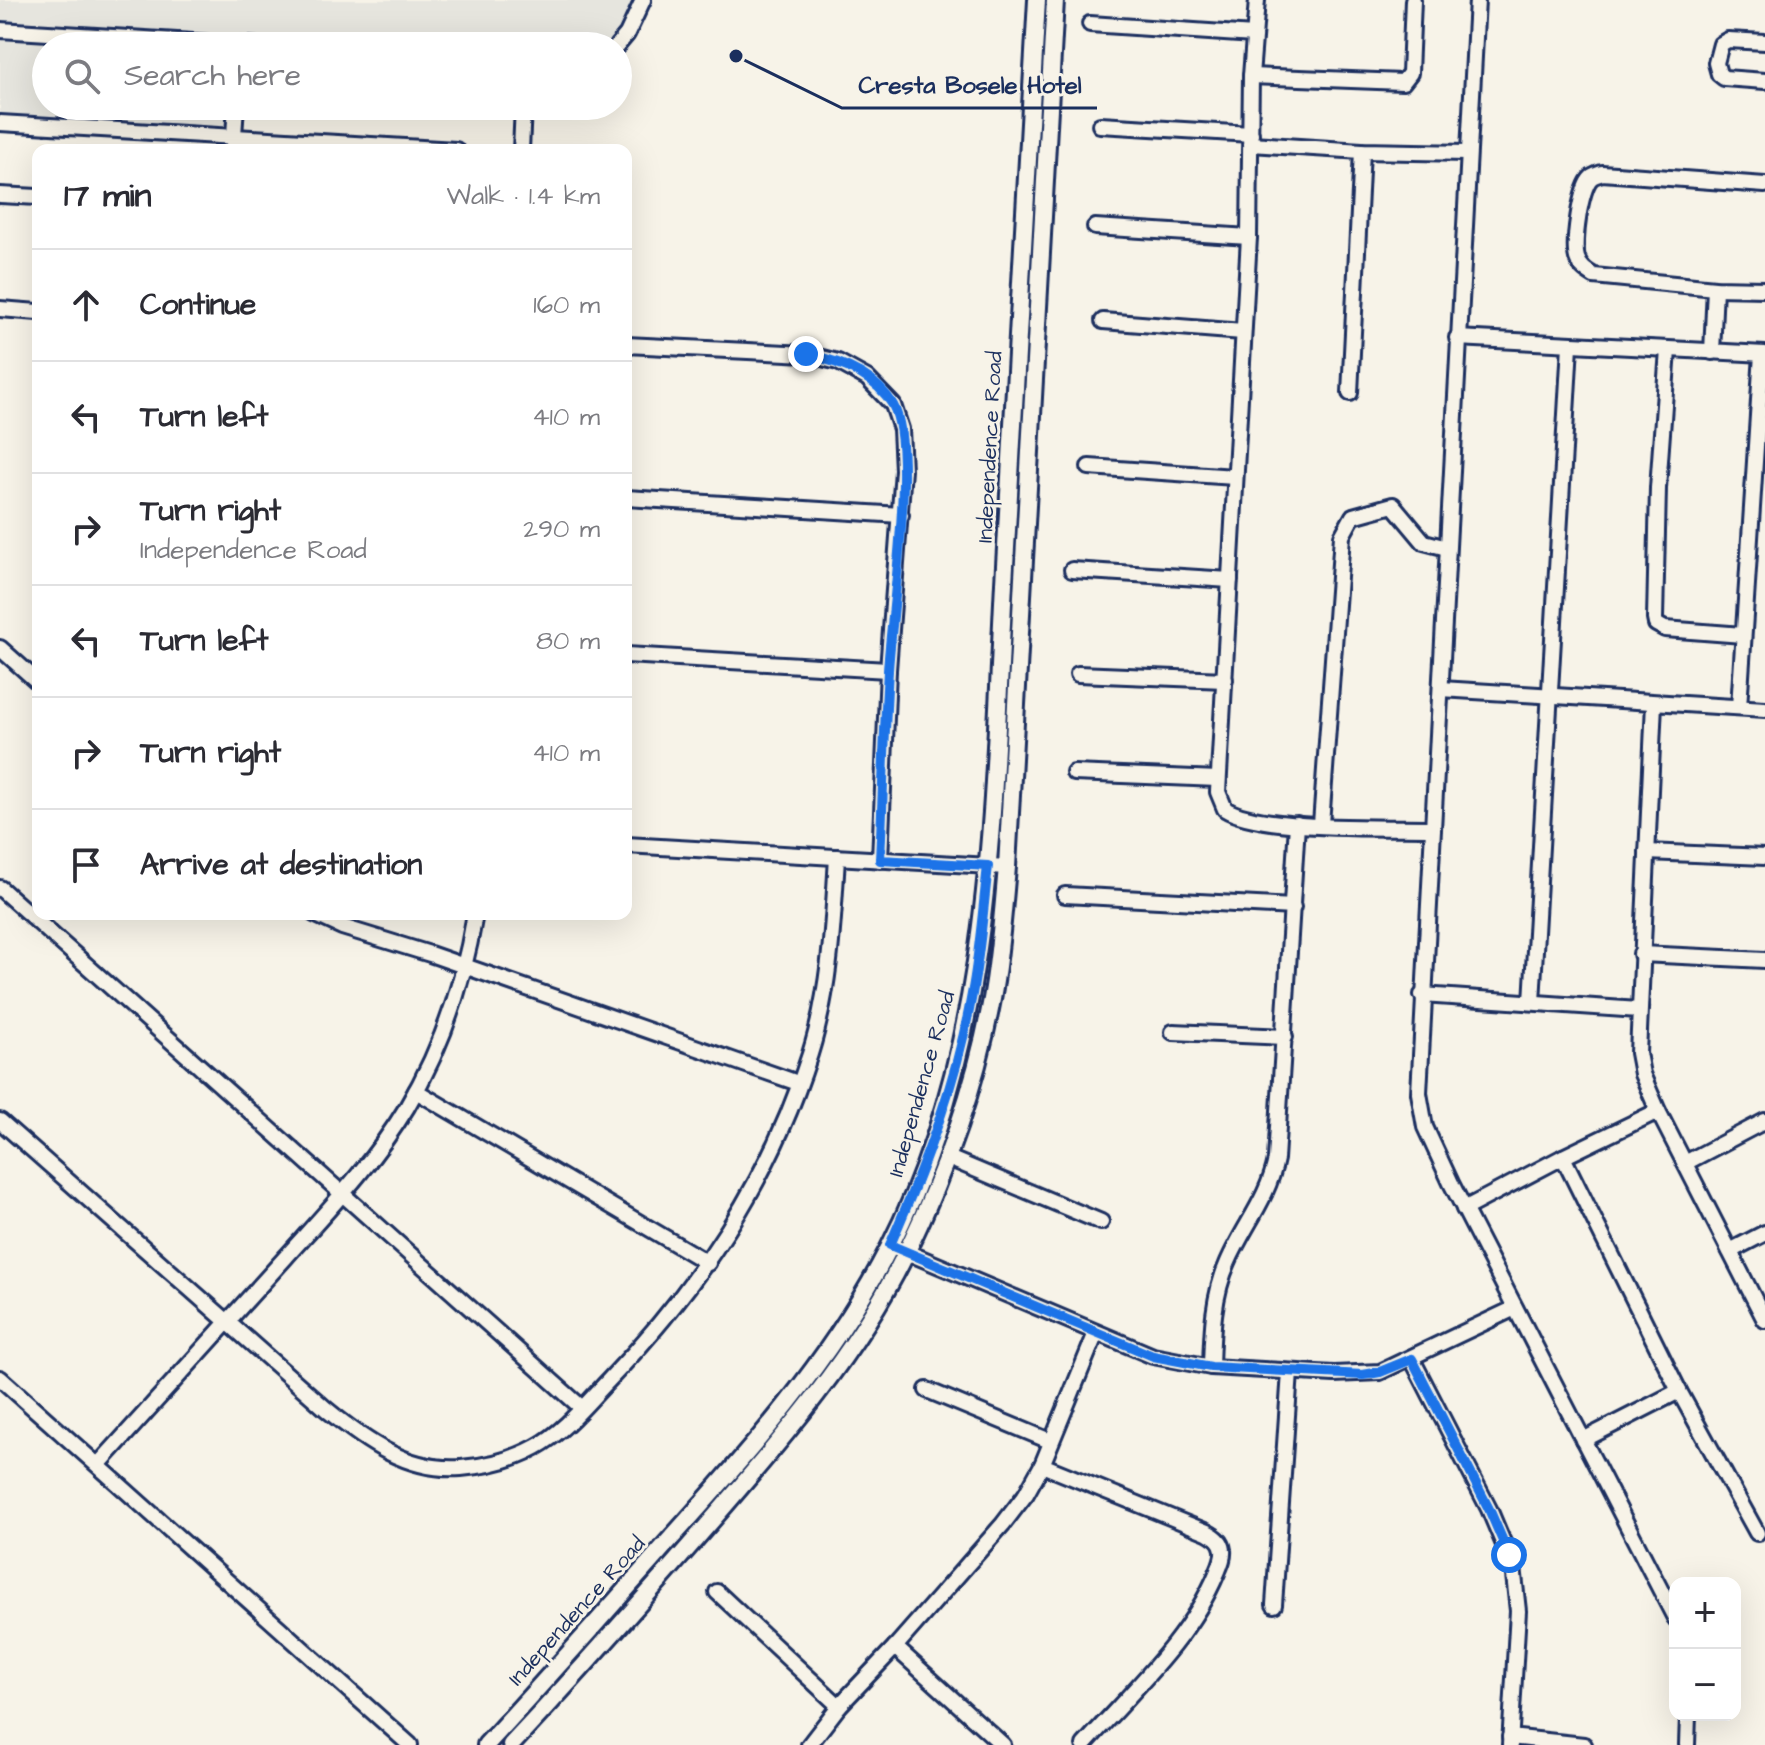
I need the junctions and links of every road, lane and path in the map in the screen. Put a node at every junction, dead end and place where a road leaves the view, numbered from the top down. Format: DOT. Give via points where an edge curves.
graph roads {
  1 [pos="643,0"];
  2 [pos="1037,0"];
  3 [pos="1055,0"];
  4 [pos="1257,0"];
  5 [pos="1413,0"];
  6 [pos="1477,0"];
  7 [pos="1090,24"];
  8 [pos="0,30"];
  9 [pos="32,32"];
  10 [pos="628,32"];
  11 [pos="1254,35"];
  12 [pos="1765,42"];
  13 [pos="1251,76"];
  14 [pos="1765,81"];
  15 [pos="235,120"];
  16 [pos="522,120"];
  17 [pos="0,123"];
  18 [pos="1100,125"];
  19 [pos="1251,139"];
  20 [pos="234,143"];
  21 [pos="266,144"];
  22 [pos="521,144"];
  23 [pos="1362,151"];
  24 [pos="1467,153"];
  25 [pos="1765,185"];
  26 [pos="0,195"];
  27 [pos="32,197"];
  28 [pos="1095,227"];
  29 [pos="1249,237"];
  30 [pos="1715,288"];
  31 [pos="1765,289"];
  32 [pos="0,309"];
  33 [pos="32,312"];
  34 [pos="1103,321"];
  35 [pos="1243,332"];
  36 [pos="1457,338"];
  37 [pos="632,345"];
  38 [pos="1570,345"];
  39 [pos="1668,350"];
  40 [pos="1712,352"];
  41 [pos="1764,354"];
  42 [pos="1350,393"];
  43 [pos="1089,467"];
  44 [pos="1235,477"];
  45 [pos="632,498"];
  46 [pos="901,515"];
  47 [pos="1447,548"];
  48 [pos="1072,570"];
  49 [pos="1230,580"];
  50 [pos="1743,635"];
  51 [pos="0,648"];
  52 [pos="632,655"];
  53 [pos="888,670"];
  54 [pos="1078,674"];
  55 [pos="32,678"];
  56 [pos="1225,680"];
  57 [pos="1441,689"];
  58 [pos="1548,696"];
  59 [pos="1654,703"];
  60 [pos="1739,707"];
  61 [pos="1765,709"];
  62 [pos="1074,773"];
  63 [pos="1218,779"];
  64 [pos="1297,824"];
  65 [pos="1321,824"];
  66 [pos="1433,828"];
  67 [pos="632,845"];
  68 [pos="1647,852"];
  69 [pos="837,857"];
  70 [pos="1765,857"];
  71 [pos="880,860"];
  72 [pos="988,866"];
  73 [pos="1007,867"];
  74 [pos="0,888"];
  75 [pos="1065,895"];
  76 [pos="1293,907"];
  77 [pos="32,917"];
  78 [pos="36,920"];
  79 [pos="327,920"];
  80 [pos="474,920"];
  81 [pos="1641,954"];
  82 [pos="1765,960"];
  83 [pos="465,968"];
  84 [pos="1422,995"];
  85 [pos="1532,1002"];
  86 [pos="1639,1010"];
  87 [pos="1173,1032"];
  88 [pos="1285,1037"];
  89 [pos="798,1083"];
  90 [pos="416,1091"];
  91 [pos="1658,1111"];
  92 [pos="0,1121"];
  93 [pos="1765,1121"];
  94 [pos="946,1157"];
  95 [pos="1563,1157"];
  96 [pos="1685,1163"];
  97 [pos="341,1195"];
  98 [pos="1464,1209"];
  99 [pos="1101,1222"];
  100 [pos="1765,1233"];
  101 [pos="898,1249"];
  102 [pos="1730,1251"];
  103 [pos="708,1263"];
  104 [pos="1515,1308"];
  105 [pos="1765,1320"];
  106 [pos="227,1322"];
  107 [pos="1096,1333"];
  108 [pos="1412,1359"];
  109 [pos="1211,1367"];
  110 [pos="1290,1372"];
  111 [pos="0,1378"];
  112 [pos="927,1390"];
  113 [pos="1679,1391"];
  114 [pos="582,1408"];
  115 [pos="1583,1440"];
  116 [pos="1050,1441"];
  117 [pos="98,1465"];
  118 [pos="1042,1465"];
  119 [pos="1757,1533"];
  120 [pos="717,1592"];
  121 [pos="1274,1605"];
  122 [pos="1669,1606"];
  123 [pos="895,1647"];
  124 [pos="839,1706"];
  125 [pos="1688,1721"];
  126 [pos="502,1728"];
  127 [pos="1510,1741"];
  128 [pos="515,1743"];
  129 [pos="410,1745"];
  130 [pos="486,1745"];
  131 [pos="809,1745"];
  132 [pos="1003,1745"];
  133 [pos="1084,1745"];
  134 [pos="1584,1745"];
  135 [pos="1687,1745"];
  1 -- 10 [label="street"];
  2 -- 72 [label="main road, Independence Road"];
  3 -- 73 [label="main road, Independence Road"];
  4 -- 11 [label="street"];
  5 -- 13 [label="street" via="1410,73 1403,82"];
  6 -- 24 [label="street"];
  7 -- 11 [label="street"];
  8 -- 9 [label="street"];
  11 -- 13 [label="street"];
  12 -- 14 [label="street" via="1728,40 1721,44 1716,69 1724,78"];
  13 -- 19 [label="street"];
  15 -- 20 [label="street"];
  16 -- 22 [label="street"];
  17 -- 20 [label="street"];
  18 -- 19 [label="street"];
  19 -- 23 [label="street"];
  19 -- 29 [label="street"];
  20 -- 21 [label="street"];
  23 -- 24 [label="street"];
  23 -- 42 [label="street"];
  24 -- 36 [label="street"];
  25 -- 30 [label="street" via="1602,173 1587,184 1576,245 1585,271"];
  26 -- 27 [label="street"];
  28 -- 29 [label="street"];
  29 -- 35 [label="street"];
  30 -- 31 [label="street"];
  30 -- 40 [label="street"];
  32 -- 33 [label="street"];
  34 -- 35 [label="street"];
  35 -- 44 [label="street"];
  36 -- 38 [label="street"];
  36 -- 47 [label="street"];
  37 -- 46 [label="street" via="806,354 838,362 867,378 893,405 901,429"];
  38 -- 39 [label="street"];
  38 -- 58 [label="street"];
  39 -- 40 [label="street"];
  39 -- 50 [label="street" via="1656,624"];
  40 -- 41 [label="street"];
  41 -- 50 [label="street"];
  43 -- 44 [label="street"];
  44 -- 49 [label="street"];
  45 -- 46 [label="street"];
  46 -- 53 [label="street"];
  47 -- 57 [label="street"];
  47 -- 65 [label="street" via="1424,542 1393,505 1353,516 1342,536"];
  48 -- 49 [label="street"];
  49 -- 56 [label="street"];
  50 -- 60 [label="street"];
  51 -- 55 [label="street"];
  52 -- 53 [label="street"];
  53 -- 71 [label="street"];
  54 -- 56 [label="street"];
  56 -- 63 [label="street"];
  57 -- 58 [label="street"];
  57 -- 66 [label="street"];
  58 -- 59 [label="street"];
  58 -- 85 [label="street"];
  59 -- 60 [label="street"];
  59 -- 68 [label="street"];
  60 -- 61 [label="street"];
  62 -- 63 [label="street"];
  63 -- 64 [label="street" via="1220,801 1235,815"];
  64 -- 65 [label="street"];
  64 -- 76 [label="street"];
  65 -- 66 [label="street"];
  66 -- 84 [label="street"];
  67 -- 69 [label="street"];
  68 -- 70 [label="street"];
  68 -- 81 [label="street"];
  69 -- 71 [label="street"];
  69 -- 89 [label="street" via="827,984"];
  71 -- 72 [label="street"];
  72 -- 73 [label="street"];
  72 -- 101 [label="main road, Independence Road" via="962,1044"];
  73 -- 94 [label="main road, Independence Road" via="993,997"];
  74 -- 77 [label="street"];
  75 -- 76 [label="street"];
  76 -- 88 [label="street"];
  78 -- 97 [label="street"];
  79 -- 83 [label="street"];
  80 -- 83 [label="street"];
  81 -- 82 [label="street"];
  81 -- 86 [label="street"];
  83 -- 89 [label="street"];
  83 -- 90 [label="street"];
  84 -- 85 [label="street"];
  84 -- 98 [label="street" via="1422,1115"];
  85 -- 86 [label="street"];
  86 -- 91 [label="street" via="1638,1053"];
  87 -- 88 [label="street"];
  88 -- 109 [label="street" via="1275,1167 1219,1285"];
  89 -- 103 [label="street" via="769,1155"];
  90 -- 97 [label="street"];
  90 -- 103 [label="street"];
  91 -- 95 [label="street"];
  91 -- 96 [label="street"];
  92 -- 106 [label="street"];
  93 -- 96 [label="street"];
  94 -- 99 [label="street"];
  94 -- 101 [label="main road, Independence Road" via="936,1186"];
  95 -- 98 [label="street"];
  95 -- 113 [label="street"];
  96 -- 102 [label="street"];
  97 -- 106 [label="street"];
  97 -- 114 [label="street"];
  98 -- 104 [label="street"];
  100 -- 102 [label="street"];
  101 -- 107 [label="street"];
  101 -- 126 [label="main road, Independence Road" via="799,1392"];
  101 -- 128 [label="main road, Independence Road" via="873,1312 810,1404"];
  102 -- 105 [label="street"];
  103 -- 114 [label="street"];
  104 -- 108 [label="street"];
  104 -- 115 [label="street"];
  106 -- 114 [label="street" via="372,1444 416,1463 458,1468 516,1456 551,1438"];
  106 -- 117 [label="street"];
  107 -- 109 [label="street" via="1153,1356"];
  107 -- 116 [label="street"];
  108 -- 110 [label="street" via="1363,1375"];
  108 -- 127 [label="street" via="1513,1566 1518,1611"];
  109 -- 110 [label="street"];
  110 -- 121 [label="street"];
  111 -- 117 [label="street"];
  112 -- 116 [label="street"];
  113 -- 115 [label="street"];
  113 -- 119 [label="street"];
  115 -- 122 [label="street"];
  116 -- 118 [label="street"];
  117 -- 129 [label="street"];
  118 -- 123 [label="street" via="1003,1524"];
  118 -- 133 [label="street" via="1207,1532 1223,1550 1208,1595 1187,1630"];
  120 -- 124 [label="street"];
  123 -- 124 [label="street"];
  123 -- 132 [label="street"];
  124 -- 131 [label="street"];
  125 -- 135 [label="street"];
  126 -- 128 [label="street"];
  126 -- 130 [label="main road, Independence Road"];
  127 -- 134 [label="street"];
}
